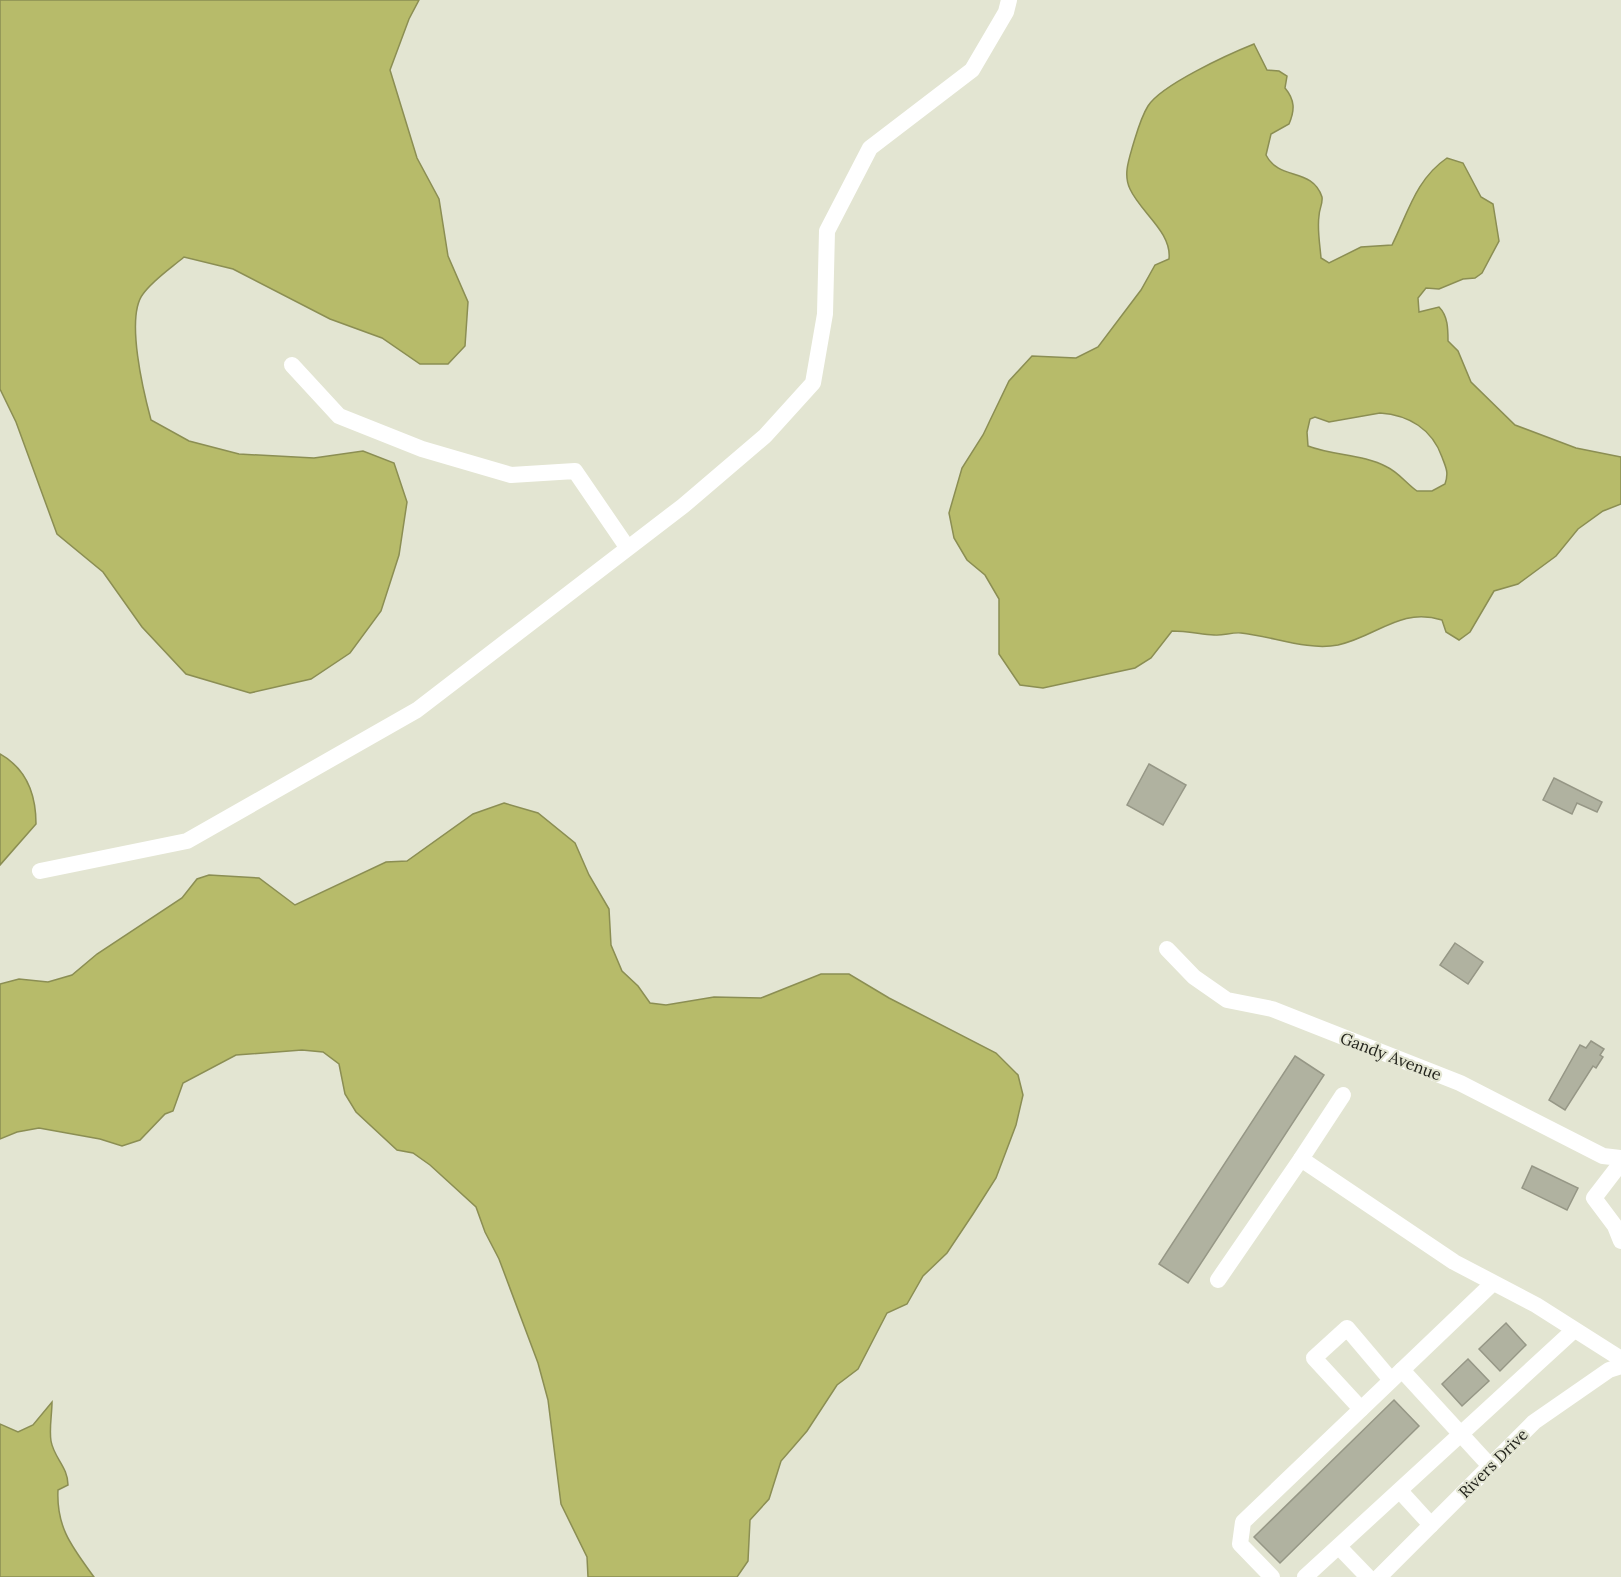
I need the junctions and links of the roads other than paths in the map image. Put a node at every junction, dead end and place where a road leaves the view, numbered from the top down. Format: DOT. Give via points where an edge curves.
graph roads {
  1 [pos="1009,0"];
  2 [pos="292,365"];
  3 [pos="627,547"];
  4 [pos="40,871"];
  5 [pos="1167,949"];
  6 [pos="1343,1095"];
  7 [pos="1621,1158"];
  8 [pos="1301,1159"];
  9 [pos="1621,1163"];
  10 [pos="1621,1241"];
  11 [pos="1218,1280"];
  12 [pos="1493,1282"];
  13 [pos="1574,1330"];
  14 [pos="1621,1359"];
  15 [pos="1621,1366"];
  16 [pos="1397,1375"];
  17 [pos="1360,1409"];
  18 [pos="1460,1434"];
  19 [pos="1490,1466"];
  20 [pos="1400,1491"];
  21 [pos="1431,1525"];
  22 [pos="1339,1547"];
  23 [pos="1272,1577"];
  24 [pos="1305,1577"];
  25 [pos="1368,1577"];
  26 [pos="1379,1577"];
  1 -- 3 [label="street" via="972,70 870,148 828,231 825,315 813,383 765,436 683,506"];
  2 -- 3 [label="street" via="339,416 422,449 511,475 575,471"];
  3 -- 4 [label="street" via="417,710 197,836"];
  5 -- 7 [label="street, Gandy Avenue" via="1194,977 1227,1000 1272,1009 1460,1083 1604,1156"];
  6 -- 8 [label="street"];
  8 -- 11 [label="street"];
  8 -- 12 [label="street" via="1395,1224"];
  9 -- 10 [label="street" via="1594,1198"];
  12 -- 13 [label="street"];
  12 -- 16 [label="street"];
  13 -- 14 [label="street"];
  13 -- 18 [label="street"];
  15 -- 19 [label="street, Rivers Drive" via="1608,1370 1534,1422"];
  16 -- 17 [label="street"];
  16 -- 17 [label="street" via="1347,1328 1314,1358"];
  16 -- 18 [label="street"];
  17 -- 23 [label="street" via="1243,1522 1240,1544"];
  18 -- 19 [label="street"];
  18 -- 20 [label="street"];
  19 -- 21 [label="street, Rivers Drive"];
  20 -- 21 [label="street"];
  20 -- 22 [label="street"];
  21 -- 26 [label="street, Rivers Drive"];
  22 -- 24 [label="street"];
  22 -- 25 [label="street"];
}
